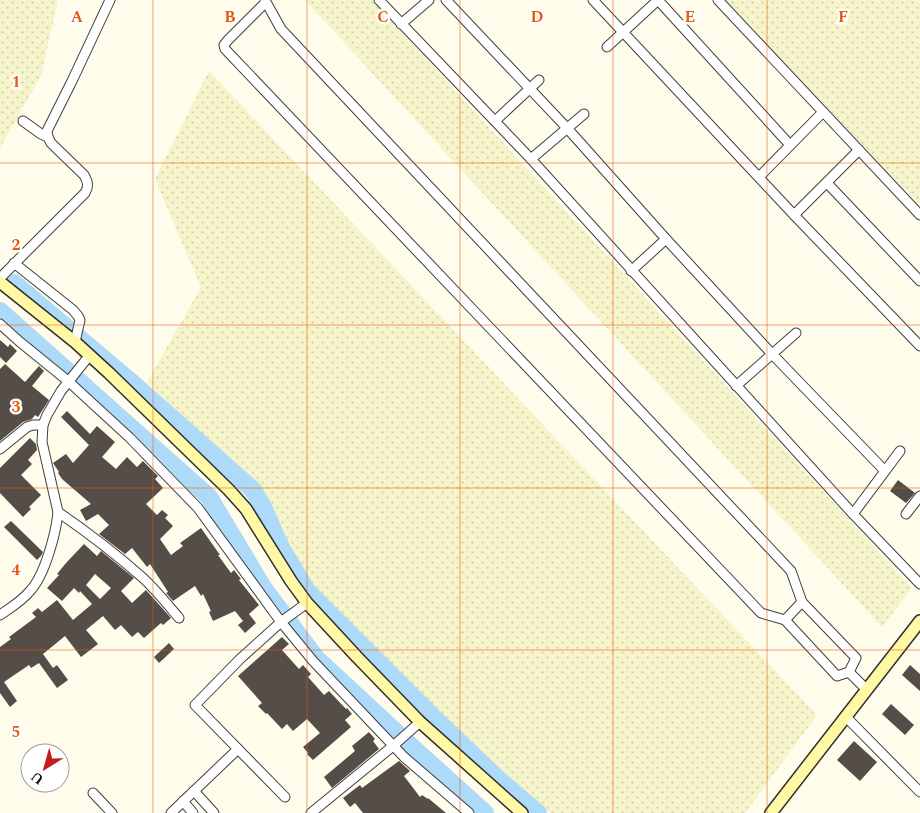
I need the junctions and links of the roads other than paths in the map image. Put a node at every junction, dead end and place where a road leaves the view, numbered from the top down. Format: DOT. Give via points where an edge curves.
graph roads {
  1 [pos="110,0"];
  2 [pos="379,0"];
  3 [pos="429,0"];
  4 [pos="446,0"];
  5 [pos="593,0"];
  6 [pos="718,0"];
  7 [pos="266,1"];
  8 [pos="402,24"];
  9 [pos="623,32"];
  10 [pos="607,47"];
  11 [pos="539,80"];
  12 [pos="530,90"];
  13 [pos="823,112"];
  14 [pos="584,114"];
  15 [pos="23,121"];
  16 [pos="495,121"];
  17 [pos="567,128"];
  18 [pos="48,137"];
  19 [pos="790,144"];
  20 [pos="860,150"];
  21 [pos="531,159"];
  22 [pos="759,177"];
  23 [pos="827,183"];
  24 [pos="794,215"];
  25 [pos="920,215"];
  26 [pos="666,239"];
  27 [pos="14,263"];
  28 [pos="631,271"];
  29 [pos="0,278"];
  30 [pos="920,281"];
  31 [pos="0,282"];
  32 [pos="0,324"];
  33 [pos="796,333"];
  34 [pos="76,338"];
  35 [pos="920,346"];
  36 [pos="772,354"];
  37 [pos="86,360"];
  38 [pos="70,379"];
  39 [pos="736,386"];
  40 [pos="43,425"];
  41 [pos="0,449"];
  42 [pos="900,451"];
  43 [pos="885,471"];
  44 [pos="920,496"];
  45 [pos="58,512"];
  46 [pos="853,514"];
  47 [pos="906,514"];
  48 [pos="920,584"];
  49 [pos="802,602"];
  50 [pos="307,603"];
  51 [pos="0,615"];
  52 [pos="179,618"];
  53 [pos="785,620"];
  54 [pos="283,621"];
  55 [pos="920,621"];
  56 [pos="849,672"];
  57 [pos="867,690"];
  58 [pos="846,717"];
  59 [pos="416,725"];
  60 [pos="395,744"];
  61 [pos="238,749"];
  62 [pos="194,791"];
  63 [pos="920,792"];
  64 [pos="93,793"];
  65 [pos="285,798"];
  66 [pos="183,801"];
  67 [pos="112,813"];
  68 [pos="171,813"];
  69 [pos="193,813"];
  70 [pos="214,813"];
  71 [pos="311,813"];
  72 [pos="468,813"];
  73 [pos="522,813"];
  74 [pos="770,813"];
  1 -- 18 [label="street" via="49,125"];
  2 -- 8 [label="street"];
  3 -- 8 [label="street"];
  4 -- 12 [label="street"];
  5 -- 9 [label="street"];
  6 -- 13 [label="street"];
  7 -- 49 [label="street" via="281,29 791,571"];
  7 -- 53 [label="street" via="228,40 225,49 761,613"];
  8 -- 16 [label="street"];
  9 -- 10 [label="street"];
  9 -- 19 [label="street" via="658,0"];
  9 -- 22 [label="street"];
  11 -- 12 [label="street"];
  12 -- 16 [label="street"];
  12 -- 17 [label="street"];
  13 -- 19 [label="street"];
  13 -- 20 [label="street"];
  14 -- 17 [label="street"];
  15 -- 18 [label="street"];
  16 -- 21 [label="street"];
  17 -- 21 [label="street"];
  17 -- 26 [label="street"];
  18 -- 27 [label="street" via="84,175 88,187"];
  19 -- 22 [label="street"];
  20 -- 23 [label="street"];
  20 -- 25 [label="street"];
  21 -- 28 [label="street"];
  22 -- 24 [label="street"];
  23 -- 24 [label="street"];
  23 -- 30 [label="street"];
  24 -- 35 [label="street"];
  26 -- 28 [label="street"];
  26 -- 36 [label="street"];
  27 -- 29 [label="street"];
  27 -- 34 [label="street" via="78,316"];
  28 -- 39 [label="street"];
  31 -- 34 [label="street"];
  32 -- 38 [label="street"];
  33 -- 36 [label="street"];
  34 -- 37 [label="street"];
  36 -- 39 [label="street"];
  36 -- 43 [label="street"];
  37 -- 38 [label="street"];
  37 -- 50 [label="street" via="123,387 242,504"];
  38 -- 40 [label="street"];
  38 -- 54 [label="street" via="198,508"];
  39 -- 46 [label="street"];
  40 -- 41 [label="street" via="30,425"];
  40 -- 45 [label="street" via="42,442"];
  42 -- 43 [label="street"];
  43 -- 46 [label="street"];
  44 -- 47 [label="street"];
  45 -- 51 [label="street" via="38,580 31,591"];
  45 -- 52 [label="street" via="144,579"];
  46 -- 48 [label="street"];
  49 -- 53 [label="street"];
  49 -- 56 [label="street" via="856,658"];
  50 -- 54 [label="street"];
  50 -- 59 [label="street"];
  53 -- 56 [label="street" via="836,676"];
  54 -- 60 [label="street" via="313,660"];
  54 -- 61 [label="street" via="195,704"];
  55 -- 57 [label="street"];
  56 -- 57 [label="street"];
  57 -- 58 [label="street"];
  58 -- 63 [label="street"];
  58 -- 74 [label="street"];
  59 -- 60 [label="street"];
  59 -- 73 [label="street"];
  60 -- 71 [label="street"];
  60 -- 72 [label="street"];
  61 -- 62 [label="street"];
  61 -- 65 [label="street"];
  62 -- 66 [label="street"];
  62 -- 70 [label="street"];
  64 -- 67 [label="street"];
  66 -- 68 [label="street"];
  66 -- 69 [label="street"];
}
